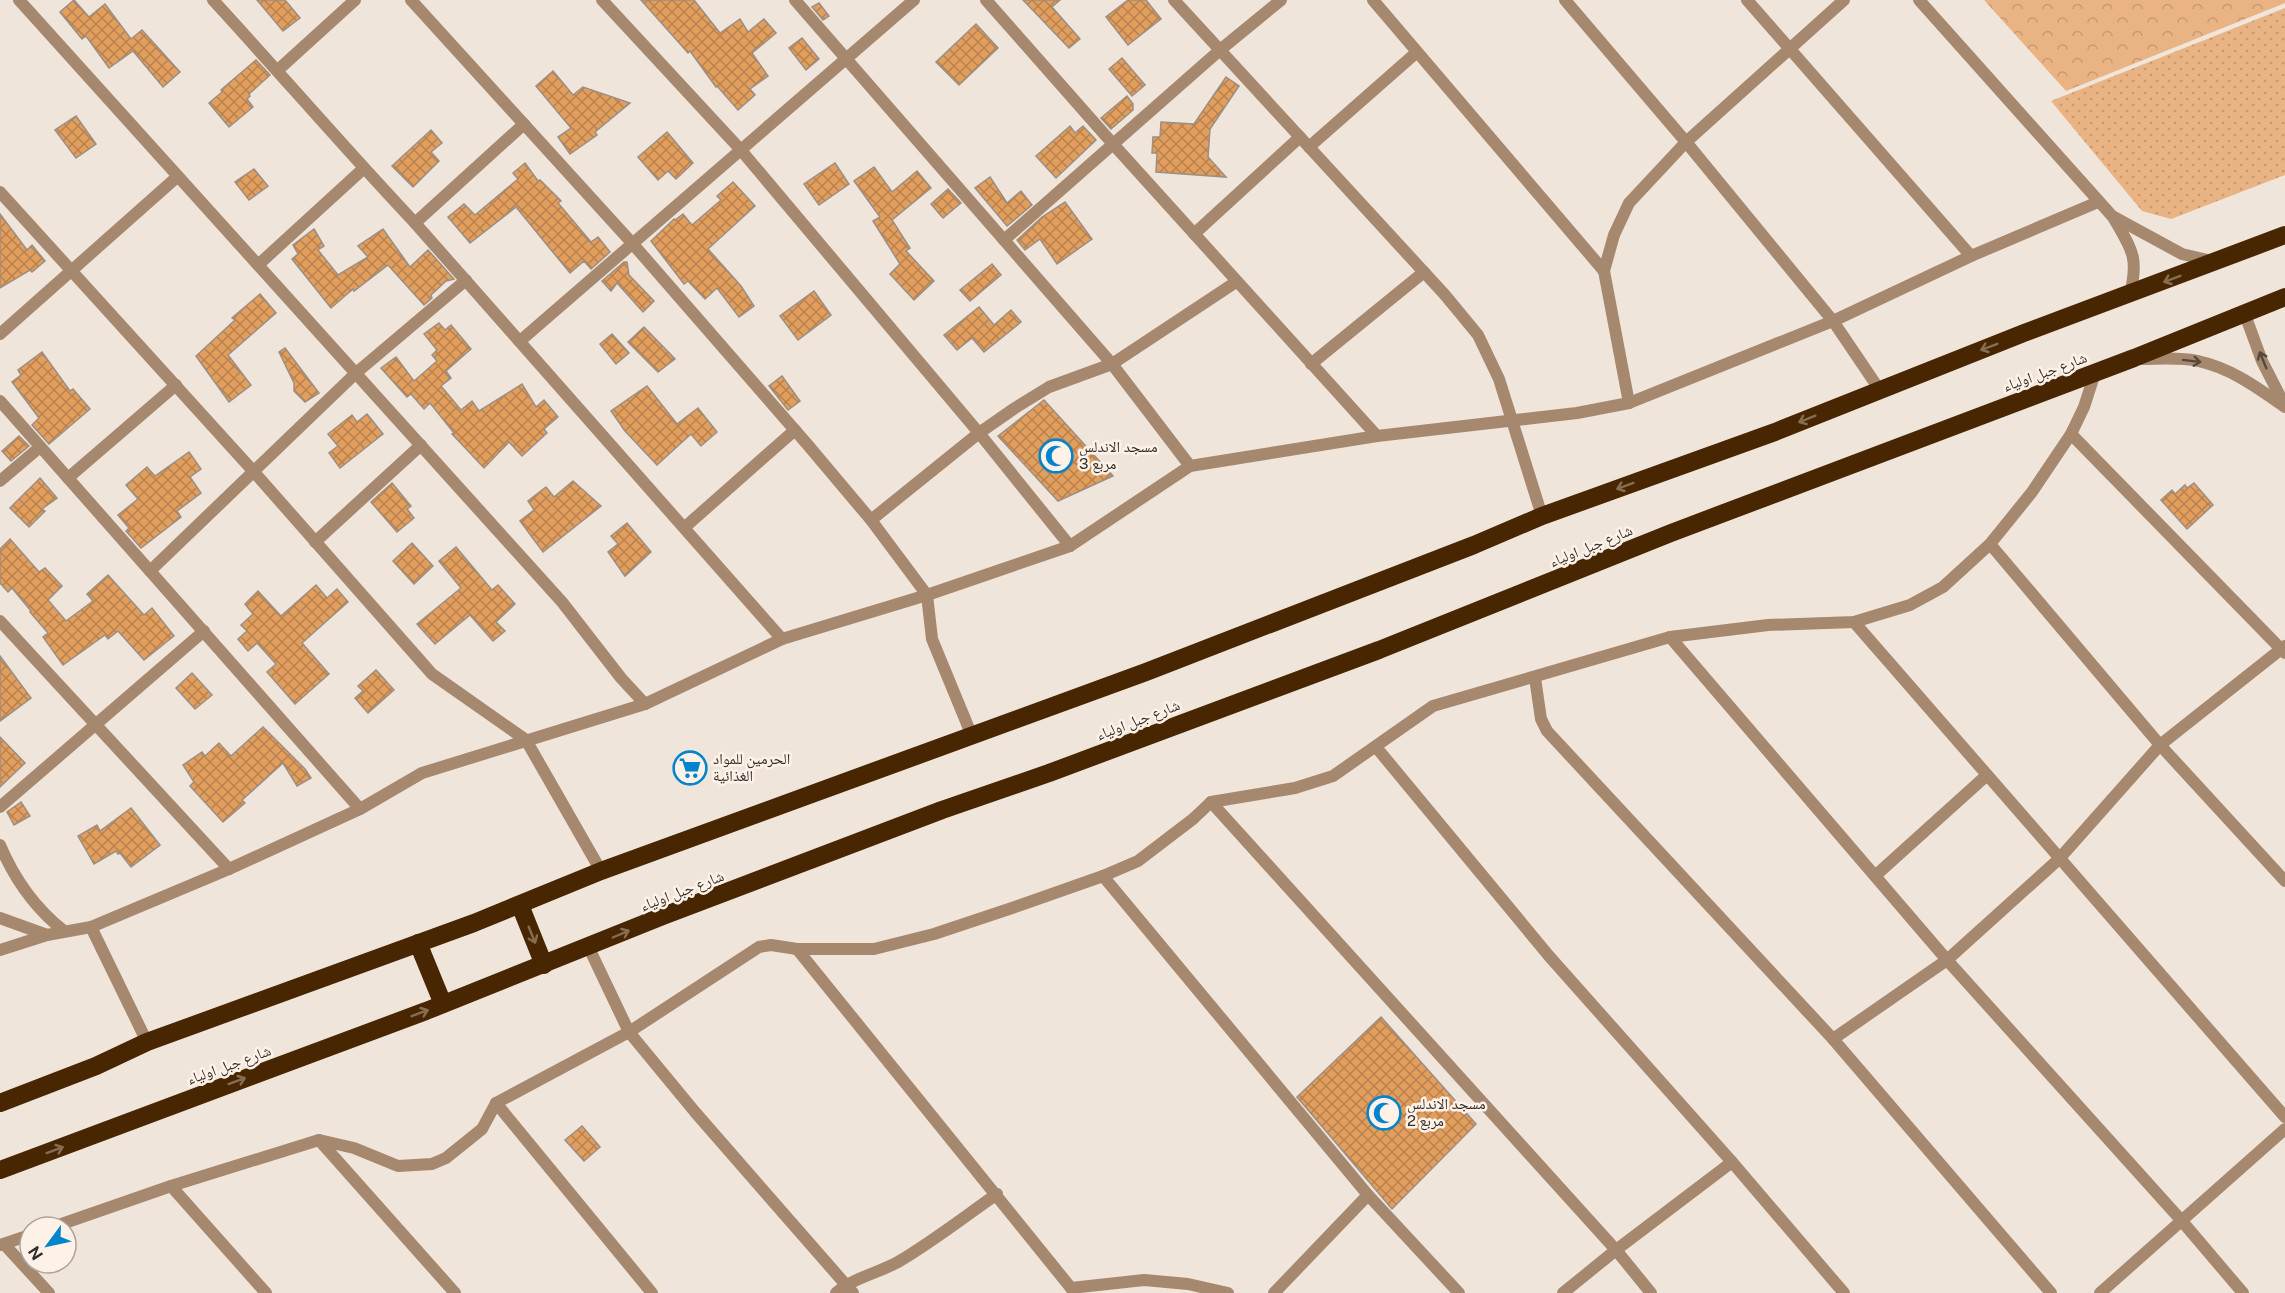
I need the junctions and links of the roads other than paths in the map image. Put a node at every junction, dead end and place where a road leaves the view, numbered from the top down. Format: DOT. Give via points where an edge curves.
graph roads {
  1 [pos="19,0"];
  2 [pos="213,0"];
  3 [pos="355,0"];
  4 [pos="411,0"];
  5 [pos="602,0"];
  6 [pos="795,0"];
  7 [pos="914,0"];
  8 [pos="986,0"];
  9 [pos="1174,0"];
  10 [pos="1281,0"];
  11 [pos="1373,0"];
  12 [pos="1565,0"];
  13 [pos="1747,0"];
  14 [pos="1844,0"];
  15 [pos="1919,0"];
  16 [pos="1790,49"];
  17 [pos="1220,50"];
  18 [pos="1417,52"];
  19 [pos="848,59"];
  20 [pos="278,70"];
  21 [pos="524,124"];
  22 [pos="1300,137"];
  23 [pos="1686,142"];
  24 [pos="1113,144"];
  25 [pos="1309,147"];
  26 [pos="740,149"];
  27 [pos="363,169"];
  28 [pos="177,177"];
  29 [pos="0,192"];
  30 [pos="2098,202"];
  31 [pos="2113,217"];
  32 [pos="415,223"];
  33 [pos="1194,234"];
  34 [pos="2285,236"];
  35 [pos="1004,240"];
  36 [pos="632,243"];
  37 [pos="1971,256"];
  38 [pos="2215,262"];
  39 [pos="258,265"];
  40 [pos="72,270"];
  41 [pos="1604,271"];
  42 [pos="1424,272"];
  43 [pos="466,280"];
  44 [pos="1236,282"];
  45 [pos="2130,295"];
  46 [pos="2285,297"];
  47 [pos="2244,312"];
  48 [pos="1833,321"];
  49 [pos="0,334"];
  50 [pos="520,341"];
  51 [pos="2134,358"];
  52 [pos="1311,363"];
  53 [pos="1112,364"];
  54 [pos="2095,373"];
  55 [pos="356,374"];
  56 [pos="176,385"];
  57 [pos="1879,389"];
  58 [pos="0,401"];
  59 [pos="1629,403"];
  60 [pos="2285,406"];
  61 [pos="1513,420"];
  62 [pos="795,430"];
  63 [pos="979,433"];
  64 [pos="2071,435"];
  65 [pos="1377,436"];
  66 [pos="421,445"];
  67 [pos="40,447"];
  68 [pos="1190,466"];
  69 [pos="254,472"];
  70 [pos="68,478"];
  71 [pos="0,481"];
  72 [pos="1542,516"];
  73 [pos="871,520"];
  74 [pos="684,527"];
  75 [pos="315,542"];
  76 [pos="1990,544"];
  77 [pos="1070,546"];
  78 [pos="150,571"];
  79 [pos="927,594"];
  80 [pos="0,621"];
  81 [pos="1854,622"];
  82 [pos="204,631"];
  83 [pos="1670,637"];
  84 [pos="782,639"];
  85 [pos="2284,649"];
  86 [pos="1535,678"];
  87 [pos="645,704"];
  88 [pos="94,725"];
  89 [pos="972,736"];
  90 [pos="526,740"];
  91 [pos="2160,745"];
  92 [pos="1376,747"];
  93 [pos="1987,775"];
  94 [pos="1211,802"];
  95 [pos="0,807"];
  96 [pos="360,809"];
  97 [pos="0,845"];
  98 [pos="2059,859"];
  99 [pos="229,869"];
  100 [pos="601,871"];
  101 [pos="1103,876"];
  102 [pos="1875,876"];
  103 [pos="2285,881"];
  104 [pos="520,905"];
  105 [pos="0,918"];
  106 [pos="91,927"];
  107 [pos="64,931"];
  108 [pos="47,935"];
  109 [pos="418,943"];
  110 [pos="589,948"];
  111 [pos="797,949"];
  112 [pos="0,950"];
  113 [pos="1947,960"];
  114 [pos="544,965"];
  115 [pos="443,1004"];
  116 [pos="629,1032"];
  117 [pos="1833,1039"];
  118 [pos="147,1042"];
  119 [pos="0,1103"];
  120 [pos="496,1103"];
  121 [pos="2285,1117"];
  122 [pos="2285,1129"];
  123 [pos="319,1140"];
  124 [pos="1732,1162"];
  125 [pos="0,1170"];
  126 [pos="171,1186"];
  127 [pos="997,1194"];
  128 [pos="1368,1195"];
  129 [pos="78,1218"];
  130 [pos="2181,1220"];
  131 [pos="18,1239"];
  132 [pos="2,1245"];
  133 [pos="1616,1250"];
  134 [pos="845,1290"];
  135 [pos="1073,1291"];
  136 [pos="49,1293"];
  137 [pos="266,1293"];
  138 [pos="455,1293"];
  139 [pos="651,1293"];
  140 [pos="1228,1293"];
  141 [pos="1274,1293"];
  142 [pos="1459,1293"];
  143 [pos="1563,1293"];
  144 [pos="1651,1293"];
  145 [pos="1844,1293"];
  146 [pos="2051,1293"];
  147 [pos="2100,1293"];
  148 [pos="2243,1293"];
  1 -- 28 [label="street"];
  2 -- 20 [label="street"];
  3 -- 20 [label="street"];
  4 -- 21 [label="street"];
  5 -- 26 [label="street"];
  6 -- 19 [label="street"];
  7 -- 19 [label="street"];
  8 -- 24 [label="street"];
  9 -- 17 [label="street"];
  10 -- 17 [label="street"];
  11 -- 18 [label="street"];
  12 -- 23 [label="street"];
  13 -- 16 [label="street"];
  14 -- 16 [label="street"];
  15 -- 30 [label="street"];
  16 -- 23 [label="street"];
  16 -- 37 [label="street"];
  17 -- 22 [label="street"];
  17 -- 24 [label="street"];
  18 -- 25 [label="street"];
  18 -- 41 [label="street"];
  19 -- 26 [label="street"];
  19 -- 35 [label="street"];
  20 -- 27 [label="street"];
  21 -- 32 [label="street"];
  21 -- 36 [label="street"];
  22 -- 25 [label="street"];
  22 -- 33 [label="street"];
  23 -- 41 [label="street" via="1629,203"];
  23 -- 48 [label="street"];
  24 -- 33 [label="street"];
  24 -- 35 [label="street"];
  25 -- 42 [label="street"];
  26 -- 36 [label="street"];
  26 -- 63 [label="street"];
  27 -- 32 [label="street"];
  27 -- 39 [label="street"];
  28 -- 39 [label="street"];
  28 -- 40 [label="street"];
  29 -- 40 [label="street"];
  30 -- 31 [label="street"];
  30 -- 37 [label="street"];
  31 -- 38 [label="street" via="2182,254"];
  31 -- 45 [label="street" via="2134,254 2135,277"];
  32 -- 43 [label="street"];
  33 -- 44 [label="street"];
  34 -- 38 [label="highway"];
  35 -- 53 [label="street"];
  36 -- 50 [label="street"];
  36 -- 62 [label="street"];
  37 -- 48 [label="street"];
  38 -- 45 [label="highway, one-way"];
  39 -- 55 [label="street"];
  40 -- 49 [label="street"];
  40 -- 56 [label="street"];
  41 -- 59 [label="street"];
  42 -- 52 [label="street"];
  42 -- 61 [label="street" via="1478,335"];
  43 -- 50 [label="street"];
  43 -- 55 [label="street"];
  44 -- 52 [label="street"];
  44 -- 53 [label="street"];
  45 -- 57 [label="highway, one-way"];
  46 -- 47 [label="highway, شارع جبل اولياء"];
  47 -- 51 [label="highway, شارع جبل اولياء"];
  60 -- 47 [label="street, one-way" via="2262,361"];
  48 -- 57 [label="street"];
  48 -- 59 [label="street"];
  50 -- 74 [label="street"];
  51 -- 54 [label="highway, شارع جبل اولياء"];
  51 -- 60 [label="street, one-way" via="2196,361 2219,367 2246,379"];
  52 -- 65 [label="street"];
  53 -- 63 [label="street" via="1049,387"];
  53 -- 68 [label="street"];
  54 -- 64 [label="street"];
  110 -- 54 [label="highway, شارع جبل اولياء, one-way" via="663,916 1379,650 1704,520"];
  55 -- 66 [label="street"];
  55 -- 69 [label="street"];
  56 -- 69 [label="street"];
  56 -- 70 [label="street"];
  57 -- 72 [label="highway, one-way" via="1776,432"];
  58 -- 67 [label="street"];
  59 -- 61 [label="street"];
  61 -- 65 [label="street"];
  61 -- 72 [label="street"];
  62 -- 73 [label="street"];
  62 -- 74 [label="street"];
  63 -- 73 [label="street"];
  63 -- 77 [label="street"];
  64 -- 76 [label="street"];
  64 -- 85 [label="street"];
  65 -- 68 [label="street"];
  66 -- 75 [label="street"];
  66 -- 87 [label="street" via="562,602"];
  67 -- 70 [label="street"];
  67 -- 71 [label="street"];
  68 -- 77 [label="street"];
  69 -- 75 [label="street"];
  69 -- 78 [label="street"];
  70 -- 78 [label="street"];
  72 -- 89 [label="highway"];
  73 -- 79 [label="street"];
  74 -- 84 [label="street"];
  75 -- 90 [label="street" via="432,674"];
  76 -- 81 [label="street" via="1943,587 1910,605"];
  76 -- 91 [label="street"];
  77 -- 79 [label="street"];
  78 -- 82 [label="street"];
  79 -- 84 [label="street"];
  79 -- 89 [label="street" via="932,639"];
  80 -- 88 [label="street"];
  81 -- 83 [label="street" via="1768,625"];
  81 -- 93 [label="street"];
  82 -- 88 [label="street"];
  82 -- 96 [label="street"];
  83 -- 86 [label="street"];
  83 -- 102 [label="street"];
  84 -- 87 [label="street"];
  85 -- 91 [label="street"];
  86 -- 92 [label="street" via="1433,706"];
  86 -- 117 [label="street" via="1541,719 1547,731"];
  87 -- 90 [label="street"];
  88 -- 95 [label="street"];
  88 -- 99 [label="street"];
  89 -- 100 [label="highway"];
  90 -- 96 [label="street" via="422,773"];
  90 -- 100 [label="street"];
  91 -- 98 [label="street"];
  91 -- 103 [label="street"];
  92 -- 94 [label="street" via="1333,777 1295,788"];
  92 -- 124 [label="street" via="1549,956"];
  93 -- 98 [label="street"];
  93 -- 102 [label="street"];
  94 -- 101 [label="street" via="1138,861"];
  94 -- 133 [label="street"];
  96 -- 99 [label="street"];
  97 -- 107 [label="street" via="33,901"];
  98 -- 113 [label="street"];
  98 -- 121 [label="street"];
  99 -- 106 [label="street"];
  100 -- 104 [label="highway"];
  101 -- 111 [label="street" via="934,934 874,949"];
  101 -- 128 [label="street"];
  102 -- 113 [label="street"];
  104 -- 109 [label="highway"];
  104 -- 114 [label="highway, one-way"];
  105 -- 108 [label="street"];
  106 -- 107 [label="street"];
  106 -- 118 [label="street"];
  107 -- 108 [label="street"];
  108 -- 112 [label="street"];
  109 -- 115 [label="highway"];
  109 -- 118 [label="highway"];
  110 -- 114 [label="highway, شارع جبل اولياء"];
  110 -- 116 [label="street"];
  111 -- 116 [label="street" via="759,946"];
  111 -- 127 [label="street"];
  113 -- 117 [label="street"];
  113 -- 130 [label="street"];
  114 -- 115 [label="highway, شارع جبل اولياء"];
  125 -- 115 [label="highway, شارع جبل اولياء, one-way"];
  116 -- 120 [label="street"];
  116 -- 134 [label="street"];
  117 -- 146 [label="street"];
  118 -- 119 [label="highway"];
  120 -- 123 [label="street" via="482,1129 446,1158 432,1164 398,1166 354,1148"];
  120 -- 139 [label="street"];
  122 -- 130 [label="street"];
  123 -- 126 [label="street"];
  123 -- 138 [label="street"];
  124 -- 133 [label="street"];
  124 -- 145 [label="street"];
  126 -- 129 [label="street"];
  126 -- 137 [label="street"];
  127 -- 134 [label="street" via="914,1253"];
  127 -- 135 [label="street"];
  128 -- 141 [label="street"];
  128 -- 142 [label="street"];
  130 -- 147 [label="street"];
  130 -- 148 [label="street"];
  131 -- 132 [label="street"];
  132 -- 136 [label="street"];
  133 -- 143 [label="street"];
  133 -- 144 [label="street"];
  135 -- 140 [label="street" via="1144,1280"];
}
